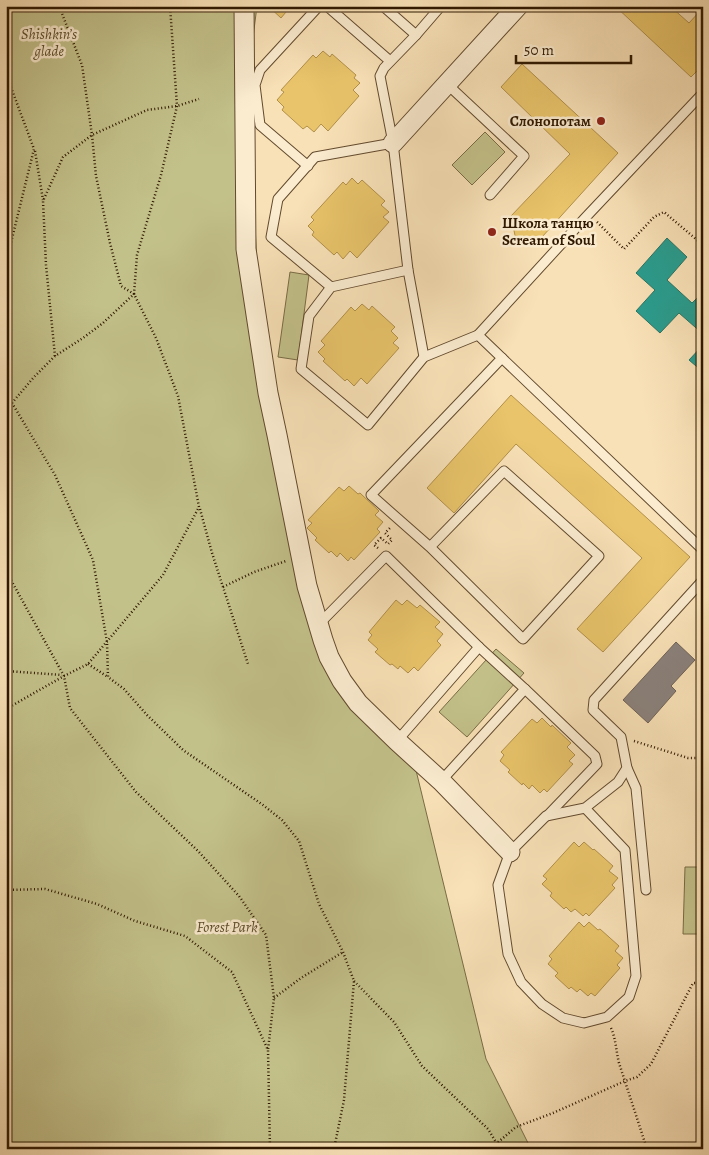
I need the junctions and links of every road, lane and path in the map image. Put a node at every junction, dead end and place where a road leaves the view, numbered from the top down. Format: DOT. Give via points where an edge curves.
graph roads {
  1 [pos="58,6"];
  2 [pos="170,6"];
  3 [pos="244,6"];
  4 [pos="319,6"];
  5 [pos="327,6"];
  6 [pos="383,6"];
  7 [pos="441,6"];
  8 [pos="518,6"];
  9 [pos="416,35"];
  10 [pos="390,61"];
  11 [pos="6,74"];
  12 [pos="447,84"];
  13 [pos="703,93"];
  14 [pos="199,99"];
  15 [pos="177,106"];
  16 [pos="92,135"];
  17 [pos="394,143"];
  18 [pos="34,149"];
  19 [pos="308,166"];
  20 [pos="490,195"];
  21 [pos="43,201"];
  22 [pos="588,214"];
  23 [pos="703,245"];
  24 [pos="6,263"];
  25 [pos="408,270"];
  26 [pos="332,287"];
  27 [pos="134,294"];
  28 [pos="478,335"];
  29 [pos="55,356"];
  30 [pos="424,356"];
  31 [pos="502,358"];
  32 [pos="6,390"];
  33 [pos="12,403"];
  34 [pos="6,407"];
  35 [pos="199,507"];
  36 [pos="394,524"];
  37 [pos="382,538"];
  38 [pos="430,547"];
  39 [pos="703,550"];
  40 [pos="302,557"];
  41 [pos="6,571"];
  42 [pos="703,580"];
  43 [pos="223,587"];
  44 [pos="318,625"];
  45 [pos="107,642"];
  46 [pos="479,647"];
  47 [pos="88,664"];
  48 [pos="248,664"];
  49 [pos="6,671"];
  50 [pos="64,676"];
  51 [pos="108,677"];
  52 [pos="525,689"];
  53 [pos="6,709"];
  54 [pos="621,737"];
  55 [pos="397,741"];
  56 [pos="703,758"];
  57 [pos="627,768"];
  58 [pos="441,781"];
  59 [pos="585,808"];
  60 [pos="546,816"];
  61 [pos="510,852"];
  62 [pos="6,890"];
  63 [pos="646,890"];
  64 [pos="343,952"];
  65 [pos="354,981"];
  66 [pos="703,983"];
  67 [pos="274,998"];
  68 [pos="607,1017"];
  69 [pos="268,1050"];
  70 [pos="625,1081"];
  71 [pos="497,1143"];
  72 [pos="270,1149"];
  73 [pos="334,1149"];
  74 [pos="490,1149"];
  75 [pos="500,1149"];
  76 [pos="647,1149"];
  1 -- 16 [label="path" via="82,65"];
  2 -- 15 [label="path"];
  3 -- 40 [label="street" via="246,249 268,393"];
  4 -- 19 [label="lane" via="260,70 255,85 260,125"];
  5 -- 10 [label="lane"];
  6 -- 9 [label="lane"];
  7 -- 9 [label="lane"];
  8 -- 12 [label="street"];
  9 -- 10 [label="lane"];
  10 -- 17 [label="lane" via="380,76"];
  11 -- 18 [label="path"];
  12 -- 17 [label="street"];
  12 -- 20 [label="lane" via="524,156"];
  13 -- 22 [label="lane"];
  14 -- 15 [label="path"];
  15 -- 16 [label="path" via="147,110"];
  15 -- 27 [label="path" via="137,255"];
  16 -- 21 [label="path" via="63,157"];
  16 -- 27 [label="path" via="96,176 119,278 122,286"];
  17 -- 19 [label="lane" via="315,157"];
  17 -- 25 [label="lane"];
  18 -- 21 [label="path"];
  18 -- 24 [label="path"];
  19 -- 26 [label="lane" via="278,199 271,238"];
  21 -- 29 [label="path"];
  22 -- 23 [label="path" via="624,249 654,217 664,212"];
  22 -- 28 [label="lane"];
  25 -- 26 [label="lane"];
  25 -- 30 [label="lane"];
  26 -- 30 [label="lane" via="309,316 302,369 368,425"];
  27 -- 29 [label="path" via="83,338"];
  27 -- 35 [label="path" via="156,338 178,396"];
  28 -- 30 [label="lane"];
  28 -- 31 [label="lane"];
  29 -- 33 [label="path"];
  31 -- 38 [label="lane" via="372,494"];
  31 -- 39 [label="lane"];
  32 -- 33 [label="path"];
  33 -- 34 [label="path"];
  33 -- 45 [label="path" via="55,475 93,560"];
  35 -- 43 [label="path"];
  35 -- 45 [label="path" via="163,575"];
  36 -- 37 [label="path" via="385,534 392,540 388,544"];
  38 -- 38 [label="lane" via="504,471 599,556 523,639"];
  40 -- 43 [label="path" via="254,572"];
  40 -- 44 [label="street"];
  41 -- 50 [label="path"];
  42 -- 54 [label="lane" via="594,700 593,710"];
  43 -- 48 [label="path"];
  44 -- 46 [label="lane" via="386,556"];
  44 -- 55 [label="street" via="342,681 358,703"];
  45 -- 47 [label="path"];
  45 -- 51 [label="path"];
  46 -- 52 [label="lane"];
  46 -- 55 [label="lane"];
  47 -- 50 [label="path"];
  47 -- 51 [label="path"];
  49 -- 50 [label="path"];
  50 -- 53 [label="path"];
  50 -- 67 [label="path" via="70,708 136,792 198,851 239,896 266,935"];
  51 -- 64 [label="path" via="124,689 183,750 282,820 299,842 319,904"];
  52 -- 58 [label="lane"];
  52 -- 60 [label="lane" via="595,756 597,764"];
  54 -- 56 [label="path" via="688,758"];
  54 -- 57 [label="lane"];
  55 -- 58 [label="street"];
  57 -- 59 [label="lane" via="618,782"];
  57 -- 63 [label="lane" via="636,788"];
  58 -- 61 [label="street"];
  59 -- 60 [label="lane"];
  59 -- 68 [label="lane" via="625,850 636,976 629,997"];
  60 -- 61 [label="lane"];
  61 -- 68 [label="lane" via="498,885 508,954 521,982 542,1004 563,1018 584,1023"];
  62 -- 69 [label="path" via="45,889 186,936 232,972"];
  64 -- 65 [label="path"];
  64 -- 67 [label="path"];
  65 -- 71 [label="path" via="394,1022 422,1066 488,1129"];
  65 -- 73 [label="path" via="344,1100"];
  66 -- 70 [label="path" via="693,983 651,1064 638,1077"];
  67 -- 69 [label="path"];
  68 -- 70 [label="path" via="615,1036"];
  69 -- 72 [label="path"];
  70 -- 71 [label="path" via="516,1128"];
  70 -- 76 [label="path"];
  71 -- 74 [label="path"];
  71 -- 75 [label="path"];
}
